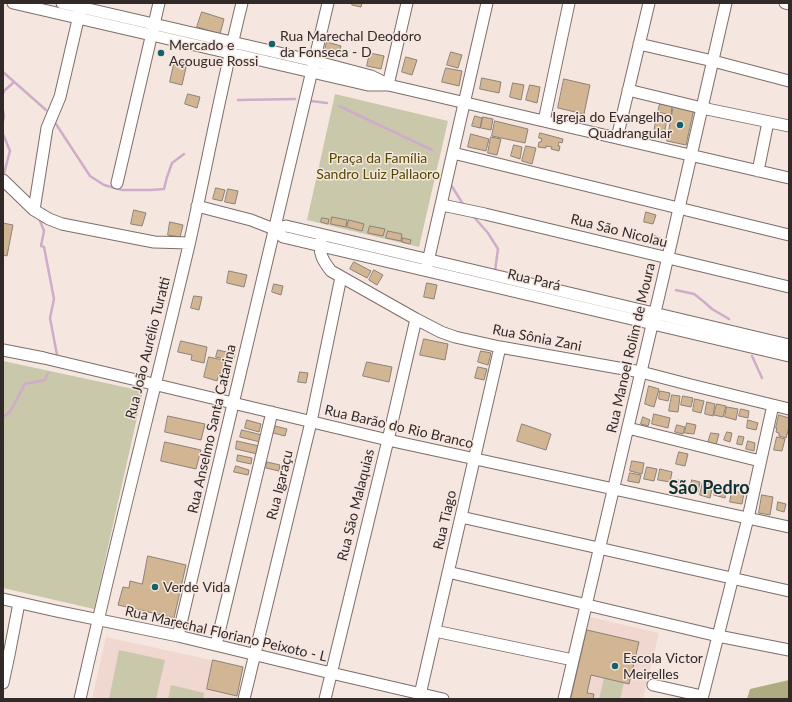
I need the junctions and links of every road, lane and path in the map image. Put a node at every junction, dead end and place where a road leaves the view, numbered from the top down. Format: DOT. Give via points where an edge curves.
graph roads {
  1 [pos="13,3"];
  2 [pos="62,3"];
  3 [pos="159,3"];
  4 [pos="242,3"];
  5 [pos="328,3"];
  6 [pos="407,3"];
  7 [pos="487,3"];
  8 [pos="569,3"];
  9 [pos="649,3"];
  10 [pos="726,3"];
  11 [pos="785,3"];
  12 [pos="789,4"];
  13 [pos="80,9"];
  14 [pos="153,30"];
  15 [pos="639,44"];
  16 [pos="231,48"];
  17 [pos="713,61"];
  18 [pos="313,67"];
  19 [pos="789,80"];
  20 [pos="388,84"];
  21 [pos="628,90"];
  22 [pos="465,102"];
  23 [pos="702,108"];
  24 [pos="544,121"];
  25 [pos="768,122"];
  26 [pos="789,126"];
  27 [pos="617,138"];
  28 [pos="453,153"];
  29 [pos="691,155"];
  30 [pos="758,170"];
  31 [pos="789,178"];
  32 [pos="3,180"];
  33 [pos="117,183"];
  34 [pos="442,205"];
  35 [pos="197,206"];
  36 [pos="679,208"];
  37 [pos="34,210"];
  38 [pos="274,229"];
  39 [pos="789,235"];
  40 [pos="320,240"];
  41 [pos="189,243"];
  42 [pos="668,258"];
  43 [pos="427,265"];
  44 [pos="341,277"];
  45 [pos="789,287"];
  46 [pos="416,319"];
  47 [pos="654,319"];
  48 [pos="500,347"];
  49 [pos="788,347"];
  50 [pos="3,350"];
  51 [pos="641,372"];
  52 [pos="155,384"];
  53 [pos="233,403"];
  54 [pos="773,405"];
  55 [pos="789,409"];
  56 [pos="272,412"];
  57 [pos="311,422"];
  58 [pos="628,428"];
  59 [pos="388,440"];
  60 [pos="474,459"];
  61 [pos="760,461"];
  62 [pos="613,489"];
  63 [pos="461,517"];
  64 [pos="748,518"];
  65 [pos="789,527"];
  66 [pos="600,548"];
  67 [pos="448,572"];
  68 [pos="733,579"];
  69 [pos="789,591"];
  70 [pos="3,599"];
  71 [pos="19,603"];
  72 [pos="586,605"];
  73 [pos="98,620"];
  74 [pos="435,631"];
  75 [pos="178,636"];
  76 [pos="718,636"];
  77 [pos="216,645"];
  78 [pos="789,650"];
  79 [pos="255,654"];
  80 [pos="573,660"];
  81 [pos="331,673"];
  82 [pos="3,683"];
  83 [pos="653,685"];
  84 [pos="420,696"];
  85 [pos="702,698"];
  86 [pos="80,699"];
  87 [pos="244,699"];
  88 [pos="325,699"];
  89 [pos="443,699"];
  90 [pos="564,699"];
  1 -- 13 [label="street"];
  2 -- 13 [label="street"];
  3 -- 14 [label="street"];
  4 -- 16 [label="street, Rua João Aurélio Turatti"];
  5 -- 18 [label="street"];
  6 -- 20 [label="street"];
  7 -- 22 [label="street"];
  8 -- 24 [label="street"];
  9 -- 15 [label="street"];
  10 -- 17 [label="street, Rua Manoel Rolim de Moura"];
  11 -- 12 [label="street"];
  13 -- 14 [label="street"];
  13 -- 37 [label="street" via="60,97 47,128"];
  14 -- 16 [label="street"];
  14 -- 33 [label="street"];
  15 -- 17 [label="street"];
  15 -- 21 [label="street"];
  16 -- 18 [label="street"];
  16 -- 35 [label="street, Rua João Aurélio Turatti"];
  17 -- 19 [label="street"];
  17 -- 23 [label="street, Rua Manoel Rolim de Moura"];
  18 -- 20 [label="street" via="371,76"];
  18 -- 38 [label="street, Rua Anselmo Santa Catarina"];
  20 -- 22 [label="street"];
  21 -- 23 [label="street"];
  21 -- 27 [label="street"];
  22 -- 24 [label="street"];
  22 -- 28 [label="street"];
  23 -- 25 [label="street"];
  23 -- 29 [label="street, Rua Manoel Rolim de Moura"];
  24 -- 27 [label="street"];
  25 -- 26 [label="street"];
  25 -- 30 [label="street"];
  27 -- 29 [label="street"];
  28 -- 34 [label="street"];
  28 -- 36 [label="street"];
  29 -- 30 [label="street"];
  29 -- 36 [label="street, Rua Manoel Rolim de Moura"];
  30 -- 31 [label="street"];
  32 -- 37 [label="street"];
  34 -- 42 [label="street, Rua São Nicolau"];
  34 -- 43 [label="street"];
  35 -- 38 [label="street, Rua Pará" via="251,220"];
  35 -- 41 [label="street, Rua João Aurélio Turatti"];
  36 -- 39 [label="street"];
  36 -- 42 [label="street, Rua Manoel Rolim de Moura"];
  37 -- 41 [label="street" via="62,224 154,242"];
  38 -- 40 [label="street, Rua Pará" via="283,237"];
  38 -- 53 [label="street, Rua Anselmo Santa Catarina"];
  40 -- 43 [label="street, Rua Pará"];
  40 -- 44 [label="street, Rua Sônia Zani" via="323,261 331,271"];
  41 -- 52 [label="street, Rua João Aurélio Turatti"];
  42 -- 45 [label="street, Rua São Nicolau"];
  42 -- 47 [label="street, Rua Manoel Rolim de Moura"];
  43 -- 47 [label="street, Rua Pará"];
  44 -- 46 [label="street, Rua Sônia Zani"];
  44 -- 57 [label="street, Rua Igaraçu"];
  46 -- 48 [label="street, Rua Sônia Zani" via="455,337"];
  46 -- 59 [label="street, Rua São Malaquias"];
  47 -- 49 [label="street, Rua Pará"];
  47 -- 51 [label="street, Rua Manoel Rolim de Moura"];
  48 -- 51 [label="street, Rua Sônia Zani"];
  48 -- 60 [label="street, Rua Tiago"];
  50 -- 52 [label="street, Rua Barão do Rio Branco"];
  51 -- 54 [label="street, Rua Sônia Zani"];
  51 -- 58 [label="street, Rua Manoel Rolim de Moura"];
  52 -- 53 [label="street, Rua Barão do Rio Branco"];
  52 -- 73 [label="street, Rua João Aurélio Turatti"];
  53 -- 56 [label="street, Rua Barão do Rio Branco"];
  53 -- 75 [label="street, Rua Anselmo Santa Catarina"];
  54 -- 55 [label="street, Rua Sônia Zani"];
  54 -- 61 [label="street"];
  56 -- 57 [label="street, Rua Barão do Rio Branco"];
  56 -- 77 [label="street"];
  57 -- 59 [label="street, Rua Barão do Rio Branco"];
  57 -- 79 [label="street, Rua Igaraçu"];
  58 -- 61 [label="street"];
  58 -- 62 [label="street, Rua Manoel Rolim de Moura"];
  59 -- 60 [label="street, Rua Barão do Rio Branco"];
  59 -- 81 [label="street, Rua São Malaquias"];
  60 -- 62 [label="street, Rua Barão do Rio Branco"];
  60 -- 63 [label="street, Rua Tiago"];
  61 -- 64 [label="street"];
  62 -- 64 [label="street, Rua Barão do Rio Branco"];
  62 -- 66 [label="street, Rua Manoel Rolim de Moura"];
  63 -- 66 [label="street"];
  63 -- 67 [label="street, Rua Tiago"];
  64 -- 65 [label="street, Rua Barão do Rio Branco"];
  64 -- 68 [label="street"];
  66 -- 68 [label="street"];
  66 -- 72 [label="street, Rua Manoel Rolim de Moura"];
  67 -- 72 [label="street"];
  67 -- 74 [label="street, Rua Tiago"];
  68 -- 69 [label="street"];
  68 -- 76 [label="street"];
  70 -- 71 [label="street, Rua Marechal Floriano Peixoto - L"];
  71 -- 73 [label="street, Rua Marechal Floriano Peixoto - L"];
  71 -- 82 [label="street"];
  72 -- 76 [label="street"];
  72 -- 80 [label="street, Rua Manoel Rolim de Moura"];
  73 -- 75 [label="street, Rua Marechal Floriano Peixoto - L"];
  73 -- 86 [label="street, Rua João Aurélio Turatti"];
  74 -- 80 [label="street"];
  74 -- 84 [label="street, Rua Tiago"];
  75 -- 77 [label="street, Rua Marechal Floriano Peixoto - L"];
  76 -- 78 [label="street"];
  76 -- 85 [label="street"];
  77 -- 79 [label="street, Rua Marechal Floriano Peixoto - L"];
  79 -- 81 [label="street, Rua Marechal Floriano Peixoto - L"];
  79 -- 87 [label="street, Rua Igaraçu"];
  80 -- 90 [label="street, Rua Manoel Rolim de Moura"];
  81 -- 84 [label="street, Rua Marechal Floriano Peixoto - L"];
  81 -- 88 [label="street, Rua São Malaquias"];
  83 -- 85 [label="street"];
  84 -- 89 [label="street, Rua Marechal Floriano Peixoto - L"];
}
